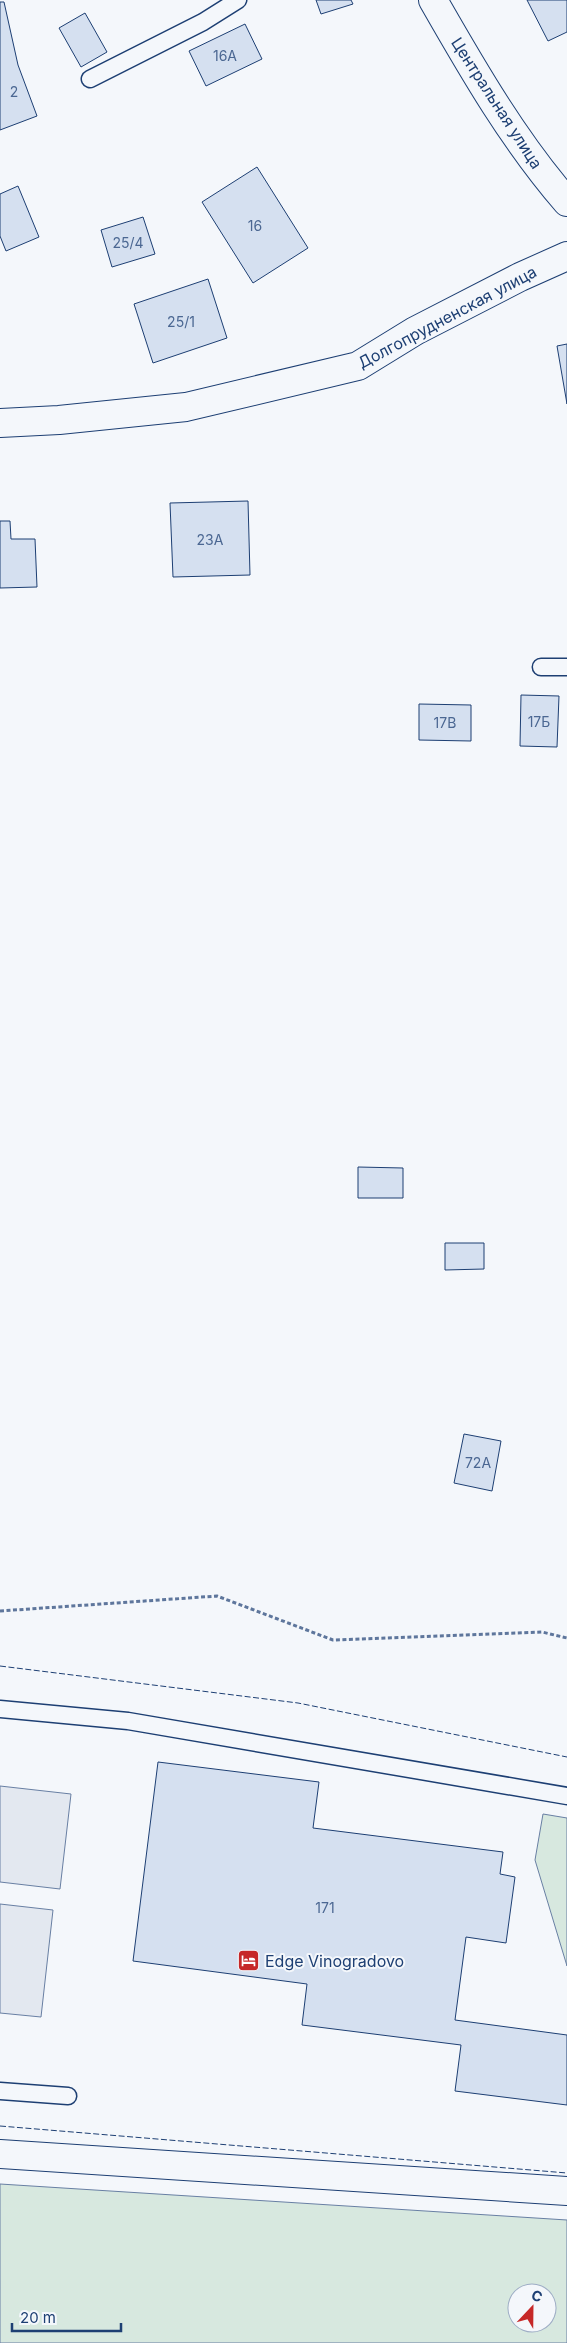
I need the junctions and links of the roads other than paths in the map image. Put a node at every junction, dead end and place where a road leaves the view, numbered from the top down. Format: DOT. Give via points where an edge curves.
graph roads {
  1 [pos="238,0"];
  2 [pos="433,0"];
  3 [pos="90,79"];
  4 [pos="567,202"];
  5 [pos="567,256"];
  6 [pos="0,423"];
  7 [pos="542,667"];
  8 [pos="567,667"];
  9 [pos="0,1709"];
  10 [pos="567,1796"];
  11 [pos="0,2091"];
  12 [pos="68,2096"];
  13 [pos="0,2154"];
  14 [pos="567,2192"];
  1 -- 3 [label="lane" via="203,22"];
  2 -- 4 [label="street, Центральная улица" via="484,88 543,175"];
  5 -- 6 [label="street, Долгопрудненская улица" via="415,331 358,366 186,407"];
  7 -- 8 [label="lane"];
  9 -- 10 [label="lane" via="128,1721"];
  11 -- 12 [label="lane"];
  13 -- 14 [label="street"];
}
